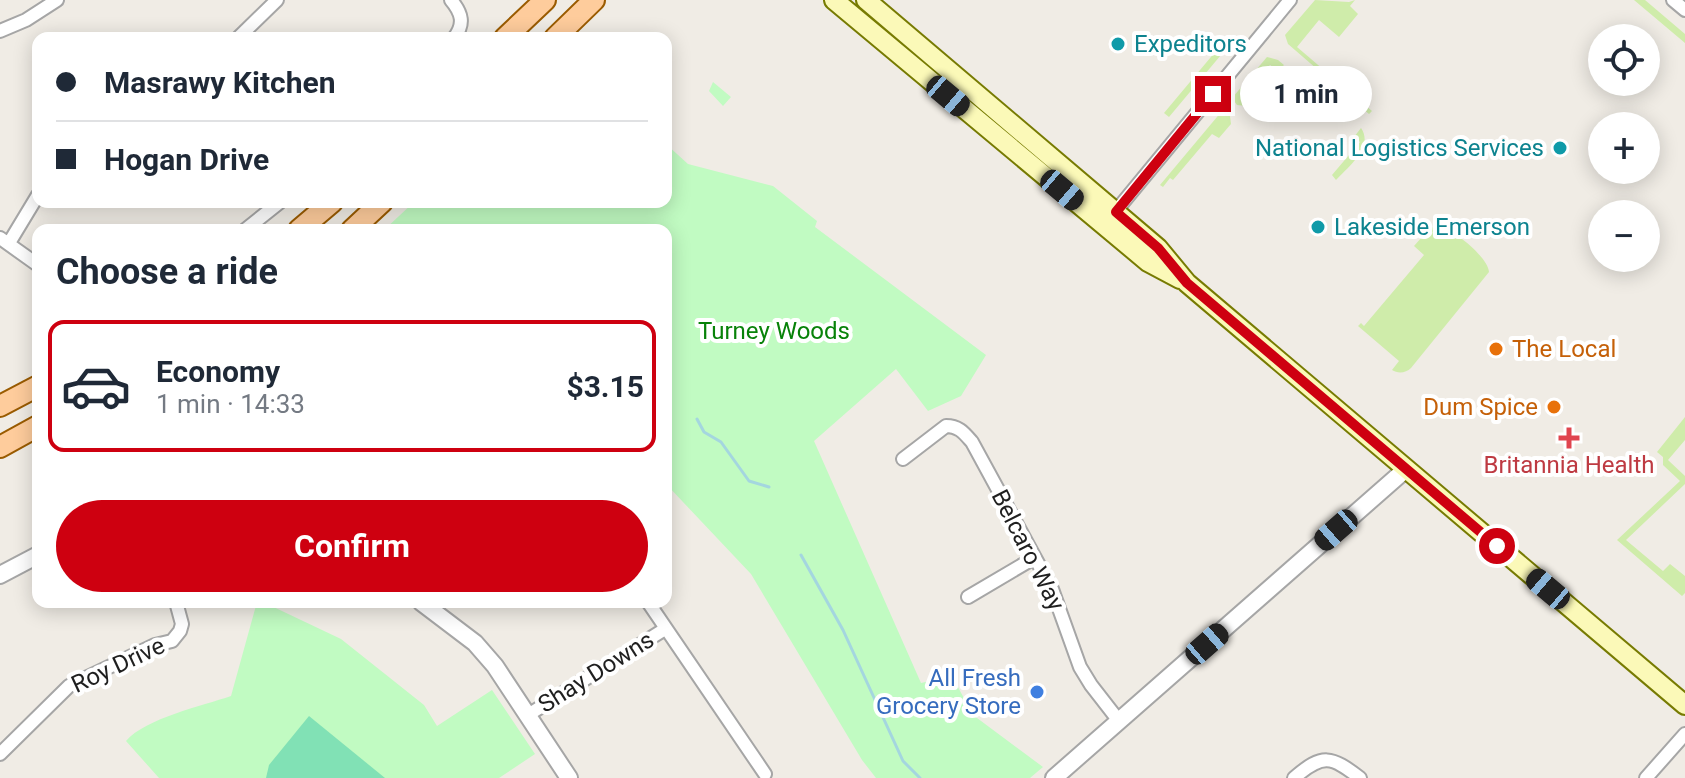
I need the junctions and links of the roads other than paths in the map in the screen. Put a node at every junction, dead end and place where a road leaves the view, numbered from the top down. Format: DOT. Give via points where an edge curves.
graph roads {
  1 [pos="57,0"];
  2 [pos="277,0"];
  3 [pos="451,0"];
  4 [pos="545,0"];
  5 [pos="594,0"];
  6 [pos="834,0"];
  7 [pos="866,0"];
  8 [pos="1290,0"];
  9 [pos="1673,0"];
  10 [pos="1685,10"];
  11 [pos="0,31"];
  12 [pos="244,32"];
  13 [pos="459,32"];
  14 [pos="511,32"];
  15 [pos="561,32"];
  16 [pos="32,203"];
  17 [pos="272,208"];
  18 [pos="325,208"];
  19 [pos="376,208"];
  20 [pos="1110,219"];
  21 [pos="252,224"];
  22 [pos="306,224"];
  23 [pos="358,224"];
  24 [pos="4,240"];
  25 [pos="32,261"];
  26 [pos="32,389"];
  27 [pos="0,406"];
  28 [pos="32,429"];
  29 [pos="0,447"];
  30 [pos="903,459"];
  31 [pos="1406,469"];
  32 [pos="32,558"];
  33 [pos="1034,558"];
  34 [pos="0,575"];
  35 [pos="968,597"];
  36 [pos="178,608"];
  37 [pos="429,608"];
  38 [pos="652,608"];
  39 [pos="665,629"];
  40 [pos="1685,705"];
  41 [pos="528,715"];
  42 [pos="1119,721"];
  43 [pos="1685,734"];
  44 [pos="0,754"];
  45 [pos="765,774"];
  46 [pos="569,778"];
  47 [pos="1054,778"];
  48 [pos="1294,778"];
  49 [pos="1360,778"];
  50 [pos="1646,778"];
  1 -- 11 [label="street"];
  2 -- 12 [label="street"];
  3 -- 13 [label="street" via="461,16"];
  4 -- 14 [label="main road"];
  5 -- 15 [label="main road"];
  6 -- 20 [label="main road"];
  7 -- 20 [label="main road"];
  8 -- 20 [label="street"];
  9 -- 10 [label="street"];
  16 -- 24 [label="street"];
  17 -- 21 [label="street"];
  18 -- 22 [label="main road"];
  19 -- 23 [label="main road"];
  20 -- 31 [label="main road" via="1148,262 1187,283"];
  24 -- 25 [label="street"];
  26 -- 27 [label="main road"];
  28 -- 29 [label="main road"];
  30 -- 33 [label="street, Belcaro Way" via="938,429 954,426 963,431"];
  31 -- 40 [label="main road"];
  31 -- 42 [label="street"];
  32 -- 34 [label="street"];
  33 -- 35 [label="street"];
  33 -- 42 [label="street, Belcaro Way" via="1052,589 1080,667"];
  36 -- 44 [label="street, Roy Drive" via="182,624 172,641 69,686"];
  37 -- 41 [label="street" via="475,643"];
  38 -- 39 [label="street"];
  39 -- 41 [label="street, Shay Downs"];
  39 -- 45 [label="street"];
  41 -- 46 [label="street"];
  42 -- 47 [label="street"];
  43 -- 50 [label="street"];
  48 -- 49 [label="street" via="1329,759"];
}
